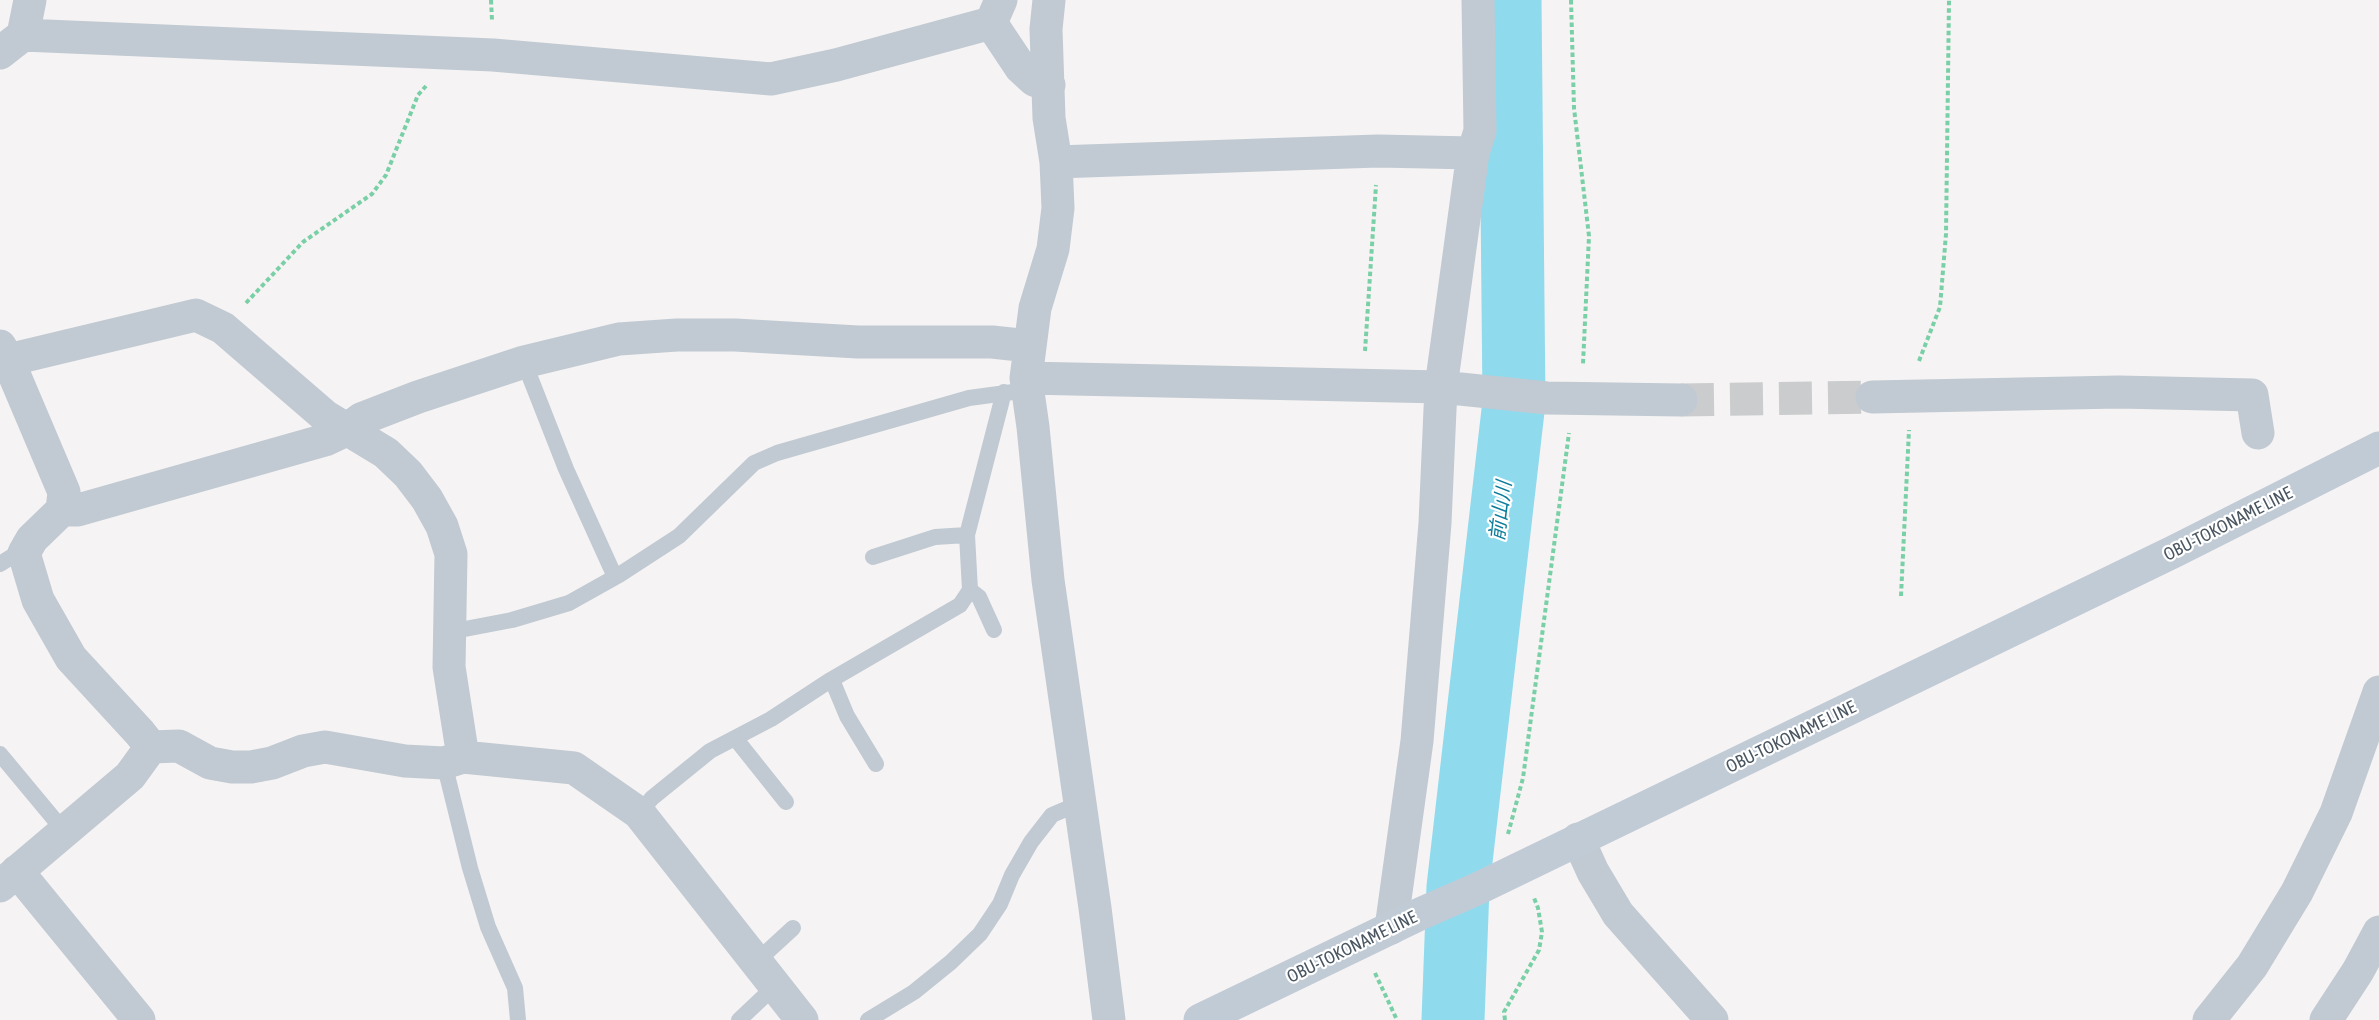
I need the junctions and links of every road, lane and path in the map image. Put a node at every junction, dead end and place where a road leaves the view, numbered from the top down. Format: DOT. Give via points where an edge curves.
graph roads {
  1 [pos="30,0"];
  2 [pos="491,0"];
  3 [pos="1049,0"];
  4 [pos="1478,0"];
  5 [pos="1571,0"];
  6 [pos="1949,0"];
  7 [pos="996,11"];
  8 [pos="12,44"];
  9 [pos="493,55"];
  10 [pos="435,82"];
  11 [pos="1049,86"];
  12 [pos="1378,151"];
  13 [pos="1473,153"];
  14 [pos="1056,162"];
  15 [pos="222,328"];
  16 [pos="1029,346"];
  17 [pos="3,355"];
  18 [pos="524,362"];
  19 [pos="1915,370"];
  20 [pos="1363,385"];
  21 [pos="1019,386"];
  22 [pos="1449,388"];
  23 [pos="1872,396"];
  24 [pos="1562,398"];
  25 [pos="1681,400"];
  26 [pos="1909,426"];
  27 [pos="346,430"];
  28 [pos="2258,433"];
  29 [pos="2379,448"];
  30 [pos="62,510"];
  31 [pos="967,535"];
  32 [pos="873,557"];
  33 [pos="12,559"];
  34 [pos="615,578"];
  35 [pos="970,590"];
  36 [pos="1901,596"];
  37 [pos="994,630"];
  38 [pos="449,632"];
  39 [pos="832,680"];
  40 [pos="2379,692"];
  41 [pos="735,738"];
  42 [pos="151,747"];
  43 [pos="0,754"];
  44 [pos="453,760"];
  45 [pos="876,764"];
  46 [pos="786,802"];
  47 [pos="1080,803"];
  48 [pos="639,813"];
  49 [pos="64,831"];
  50 [pos="1578,839"];
  51 [pos="1516,870"];
  52 [pos="8,878"];
  53 [pos="793,928"];
  54 [pos="1391,928"];
  55 [pos="2379,932"];
  56 [pos="1360,942"];
  57 [pos="2368,971"];
  58 [pos="766,974"];
  59 [pos="140,1020"];
  60 [pos="518,1020"];
  61 [pos="740,1020"];
  62 [pos="802,1020"];
  63 [pos="868,1020"];
  64 [pos="1109,1020"];
  65 [pos="1200,1020"];
  66 [pos="1397,1020"];
  67 [pos="1505,1020"];
  68 [pos="1712,1020"];
  69 [pos="2209,1020"];
  70 [pos="2326,1020"];
  1 -- 8 [label="street"];
  2 -- 9 [label="path"];
  3 -- 11 [label="street"];
  4 -- 13 [label="street" via="1480,131"];
  5 -- 24 [label="path" via="1574,108 1589,236 1583,377"];
  6 -- 19 [label="path" via="1946,234 1940,307"];
  7 -- 9 [label="street" via="836,65 771,79"];
  7 -- 11 [label="street" via="1021,68 1034,80"];
  8 -- 9 [label="street"];
  10 -- 15 [label="path" via="418,95 386,176 372,194 303,242"];
  11 -- 14 [label="street"];
  12 -- 13 [label="street"];
  12 -- 14 [label="street"];
  12 -- 20 [label="path"];
  13 -- 22 [label="street"];
  14 -- 16 [label="street" via="1058,208 1053,249 1035,308"];
  15 -- 17 [label="street" via="196,315"];
  15 -- 27 [label="street"];
  16 -- 18 [label="street" via="677,334 618,339"];
  16 -- 21 [label="street"];
  17 -- 30 [label="street" via="64,492"];
  18 -- 27 [label="street" via="418,397 361,419"];
  18 -- 34 [label="lane" via="566,470"];
  20 -- 21 [label="street"];
  20 -- 22 [label="street"];
  21 -- 31 [label="lane"];
  21 -- 34 [label="lane" via="777,453 754,463 679,536"];
  21 -- 47 [label="street"];
  22 -- 24 [label="street"];
  22 -- 54 [label="street" via="1417,741"];
  23 -- 28 [label="street" via="2119,392 2252,395"];
  24 -- 25 [label="street"];
  24 -- 51 [label="path" via="1569,428 1523,778 1506,842"];
  26 -- 36 [label="path"];
  27 -- 30 [label="street" via="325,440 78,510"];
  27 -- 38 [label="street" via="386,453 408,474 428,499 442,526 451,554"];
  29 -- 50 [label="main road, OBU-TOKONAME LINE" via="2175,551"];
  30 -- 33 [label="street"];
  31 -- 32 [label="lane" via="935,537"];
  31 -- 35 [label="lane"];
  33 -- 42 [label="street" via="71,658"];
  34 -- 38 [label="lane" via="569,603 512,620"];
  35 -- 37 [label="lane" via="979,597"];
  35 -- 39 [label="lane" via="960,605"];
  38 -- 44 [label="street"];
  39 -- 41 [label="lane"];
  39 -- 45 [label="lane" via="847,716"];
  40 -- 69 [label="street" via="2336,813 2297,892 2252,966"];
  41 -- 46 [label="lane"];
  41 -- 48 [label="lane" via="711,751"];
  42 -- 44 [label="street" via="179,746 210,763 232,767 272,764 325,747 405,761"];
  42 -- 49 [label="street" via="130,776"];
  43 -- 49 [label="lane"];
  44 -- 48 [label="street" via="574,768"];
  44 -- 60 [label="lane" via="470,868 488,927 515,988"];
  47 -- 63 [label="lane" via="1052,815 1030,842 1000,904 980,934 914,992"];
  47 -- 64 [label="street"];
  48 -- 58 [label="street"];
  49 -- 52 [label="street"];
  50 -- 51 [label="main road, OBU-TOKONAME LINE"];
  50 -- 68 [label="street" via="1618,914"];
  51 -- 54 [label="main road, OBU-TOKONAME LINE"];
  51 -- 67 [label="path" via="1538,908 1542,932 1539,950 1504,1012"];
  52 -- 59 [label="street"];
  53 -- 58 [label="lane"];
  54 -- 56 [label="main road, OBU-TOKONAME LINE"];
  55 -- 57 [label="street"];
  56 -- 65 [label="main road, OBU-TOKONAME LINE"];
  56 -- 66 [label="path"];
  57 -- 70 [label="street"];
  58 -- 61 [label="lane"];
  58 -- 62 [label="street"];
}
